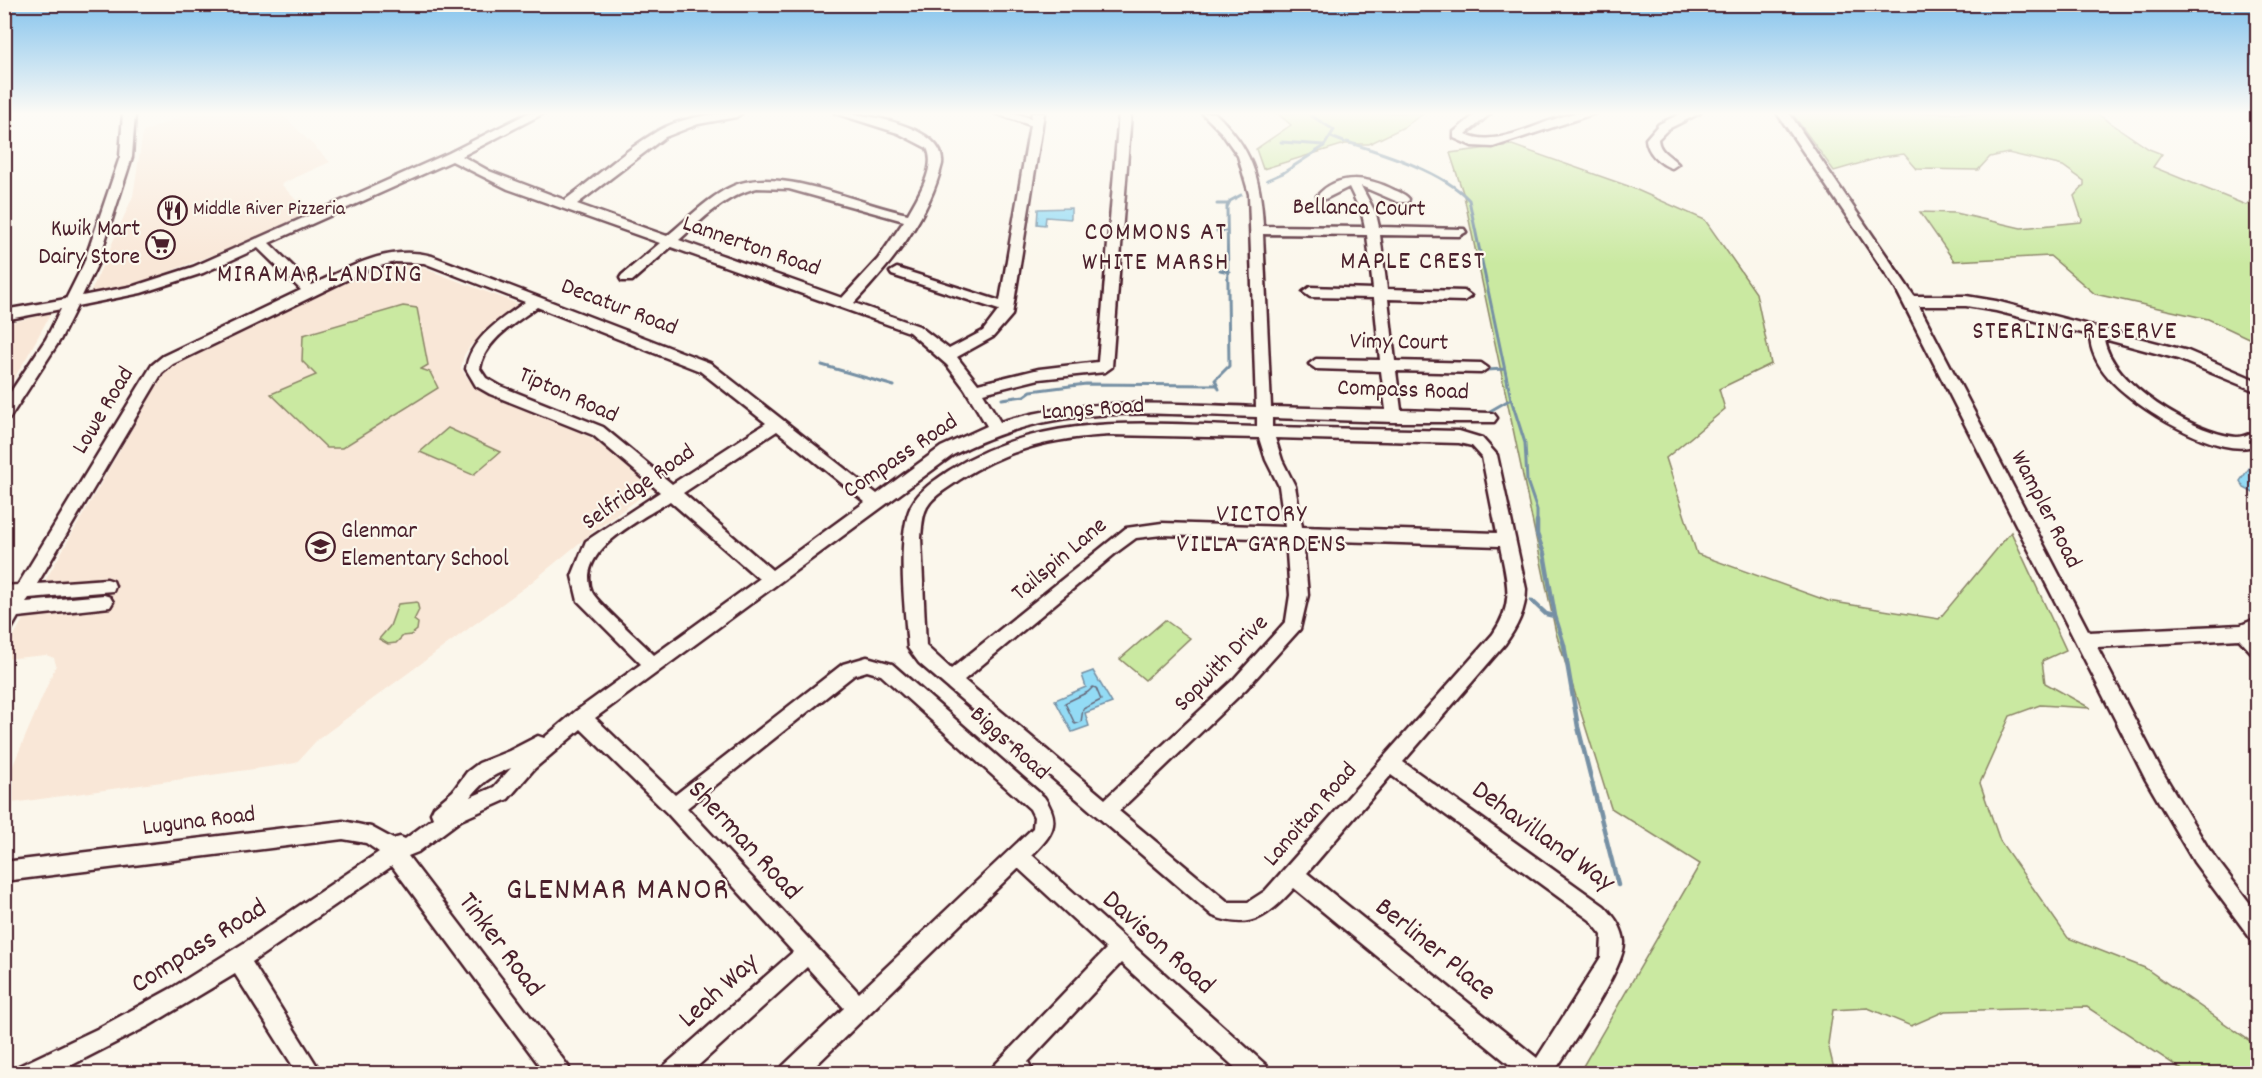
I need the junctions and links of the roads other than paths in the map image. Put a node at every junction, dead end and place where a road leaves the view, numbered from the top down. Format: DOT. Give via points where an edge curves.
graph roads {
  1 [pos="124,163"];
  2 [pos="437,163"];
  3 [pos="466,163"];
  4 [pos="622,163"];
  5 [pos="936,163"];
  6 [pos="1030,163"];
  7 [pos="1121,163"];
  8 [pos="1247,163"];
  9 [pos="1818,163"];
  10 [pos="1352,181"];
  11 [pos="1323,196"];
  12 [pos="1403,199"];
  13 [pos="566,206"];
  14 [pos="914,219"];
  15 [pos="1258,230"];
  16 [pos="1373,231"];
  17 [pos="1459,232"];
  18 [pos="669,242"];
  19 [pos="261,243"];
  20 [pos="897,272"];
  21 [pos="627,278"];
  22 [pos="310,291"];
  23 [pos="1310,292"];
  24 [pos="1380,294"];
  25 [pos="1464,296"];
  26 [pos="535,301"];
  27 [pos="1910,301"];
  28 [pos="73,303"];
  29 [pos="846,303"];
  30 [pos="1007,306"];
  31 [pos="4,315"];
  32 [pos="2097,333"];
  33 [pos="949,355"];
  34 [pos="1316,364"];
  35 [pos="1389,366"];
  36 [pos="1481,368"];
  37 [pos="2258,387"];
  38 [pos="974,391"];
  39 [pos="1266,412"];
  40 [pos="4,414"];
  41 [pos="1395,417"];
  42 [pos="1489,418"];
  43 [pos="778,423"];
  44 [pos="996,428"];
  45 [pos="1265,432"];
  46 [pos="2258,436"];
  47 [pos="1445,437"];
  48 [pos="673,491"];
  49 [pos="878,503"];
  50 [pos="1295,533"];
  51 [pos="1507,540"];
  52 [pos="771,579"];
  53 [pos="24,591"];
  54 [pos="4,593"];
  55 [pos="7,616"];
  56 [pos="2250,628"];
  57 [pos="2083,640"];
  58 [pos="2258,648"];
  59 [pos="654,666"];
  60 [pos="951,680"];
  61 [pos="582,717"];
  62 [pos="1389,763"];
  63 [pos="674,807"];
  64 [pos="1104,812"];
  65 [pos="393,852"];
  66 [pos="1018,855"];
  67 [pos="4,872"];
  68 [pos="1292,874"];
  69 [pos="2258,932"];
  70 [pos="1120,949"];
  71 [pos="807,952"];
  72 [pos="239,961"];
  73 [pos="859,1009"];
  74 [pos="1013,1070"];
  75 [pos="27,1074"];
  76 [pos="311,1074"];
  77 [pos="560,1074"];
  78 [pos="672,1074"];
  79 [pos="791,1074"];
  80 [pos="1259,1074"];
  81 [pos="1540,1074"];
  1 -- 28 [label="street" via="91,263"];
  2 -- 19 [label="street"];
  3 -- 13 [label="street, Lannerton Road"];
  4 -- 13 [label="street"];
  5 -- 14 [label="street"];
  6 -- 30 [label="street"];
  7 -- 38 [label="street, Compass Road" via="1105,367 1020,377"];
  8 -- 15 [label="street, Sopwith Drive" via="1253,182"];
  9 -- 27 [label="street, Wampler Road"];
  10 -- 11 [label="street"];
  10 -- 12 [label="street" via="1368,183"];
  10 -- 16 [label="street"];
  13 -- 18 [label="street, Lannerton Road"];
  14 -- 18 [label="street" via="790,185 765,183 723,197"];
  14 -- 29 [label="street" via="888,257"];
  15 -- 16 [label="street, Bellanca Court"];
  15 -- 39 [label="street, Sopwith Drive"];
  16 -- 17 [label="street, Bellanca Court"];
  16 -- 24 [label="street"];
  18 -- 21 [label="street"];
  18 -- 29 [label="street, Lannerton Road"];
  19 -- 22 [label="street"];
  19 -- 28 [label="street" via="168,281"];
  20 -- 30 [label="street"];
  22 -- 26 [label="street, Decatur Road" via="380,260 416,256"];
  22 -- 53 [label="street, Lowe Road" via="168,360 158,369"];
  23 -- 24 [label="street"];
  24 -- 25 [label="street"];
  24 -- 35 [label="street"];
  26 -- 43 [label="street, Decatur Road" via="694,361"];
  26 -- 48 [label="street, Tipton Road" via="483,344 473,365 475,374 495,390 598,431"];
  27 -- 32 [label="street" via="1966,301 1996,306"];
  27 -- 57 [label="street, Wampler Road"];
  28 -- 31 [label="street"];
  28 -- 40 [label="street"];
  29 -- 33 [label="street, Lannerton Road" via="914,329"];
  30 -- 33 [label="street" via="1001,321 988,334"];
  32 -- 37 [label="street" via="2183,356"];
  32 -- 46 [label="street" via="2101,356 2112,374 2146,404 2218,439 2246,444"];
  33 -- 38 [label="street, Lannerton Road"];
  34 -- 35 [label="street, Vimy Court"];
  35 -- 36 [label="street, Vimy Court"];
  35 -- 41 [label="street"];
  38 -- 44 [label="street, Lannerton Road"];
  39 -- 41 [label="street, Compass Road"];
  39 -- 44 [label="street, Compass Road" via="1103,408 1042,415"];
  39 -- 45 [label="street, Sopwith Drive"];
  41 -- 42 [label="street, Compass Road"];
  43 -- 48 [label="street, Selfridge Road"];
  43 -- 49 [label="street, Decatur Road"];
  44 -- 49 [label="street, Compass Road" via="947,452"];
  45 -- 47 [label="street, Langs Road"];
  45 -- 50 [label="street, Sopwith Drive" via="1290,495"];
  45 -- 60 [label="street, Langs Road" via="1110,429 1057,433 997,451 933,490 922,501 914,523 916,638 921,654"];
  47 -- 51 [label="street, Lanoitan Road" via="1473,440 1487,450"];
  48 -- 52 [label="street, Tipton Road"];
  48 -- 59 [label="street, Selfridge Road" via="604,536 587,556 580,576 584,596"];
  49 -- 52 [label="street, Compass Road"];
  50 -- 51 [label="street, Tailspin Lane"];
  50 -- 60 [label="street, Tailspin Lane" via="1162,529 1132,532"];
  50 -- 64 [label="street, Sopwith Drive" via="1299,595 1294,624 1240,684"];
  51 -- 62 [label="street, Lanoitan Road" via="1517,589 1510,622 1450,697"];
  52 -- 59 [label="street, Compass Road"];
  53 -- 54 [label="street"];
  53 -- 55 [label="street, Lowe Road"];
  53 -- 55 [label="street" via="106,594"];
  56 -- 57 [label="street"];
  56 -- 58 [label="street"];
  57 -- 69 [label="street, Wampler Road" via="2172,810"];
  59 -- 61 [label="street, Compass Road"];
  60 -- 64 [label="street, Lanoitan Road"];
  61 -- 63 [label="street, Sherman Road"];
  61 -- 65 [label="street, Compass Road" via="516,758 474,777 460,797"];
  61 -- 65 [label="street, Compass Road" via="527,763 501,793 454,814 411,846"];
  62 -- 68 [label="street, Lanoitan Road"];
  62 -- 81 [label="street, Dehavilland Way" via="1597,913 1613,932 1614,952 1609,963"];
  63 -- 66 [label="street, Biggs Road" via="849,669 873,664 886,669 1044,812 1041,832"];
  63 -- 71 [label="street, Sherman Road"];
  64 -- 68 [label="street, Lanoitan Road" via="1220,909 1233,914 1262,907"];
  65 -- 67 [label="street, Luguna Road" via="381,839 344,830"];
  65 -- 72 [label="street, Compass Road"];
  65 -- 77 [label="street, Tinker Road"];
  66 -- 70 [label="street, Davison Road"];
  66 -- 73 [label="street, Biggs Road"];
  68 -- 81 [label="street, Berliner Place"];
  70 -- 74 [label="street"];
  70 -- 80 [label="street, Davison Road"];
  71 -- 73 [label="street, Sherman Road"];
  71 -- 78 [label="street, Leah Way"];
  72 -- 75 [label="street, Compass Road" via="114,1033"];
  72 -- 76 [label="street"];
  73 -- 79 [label="street, Biggs Road"];
}
